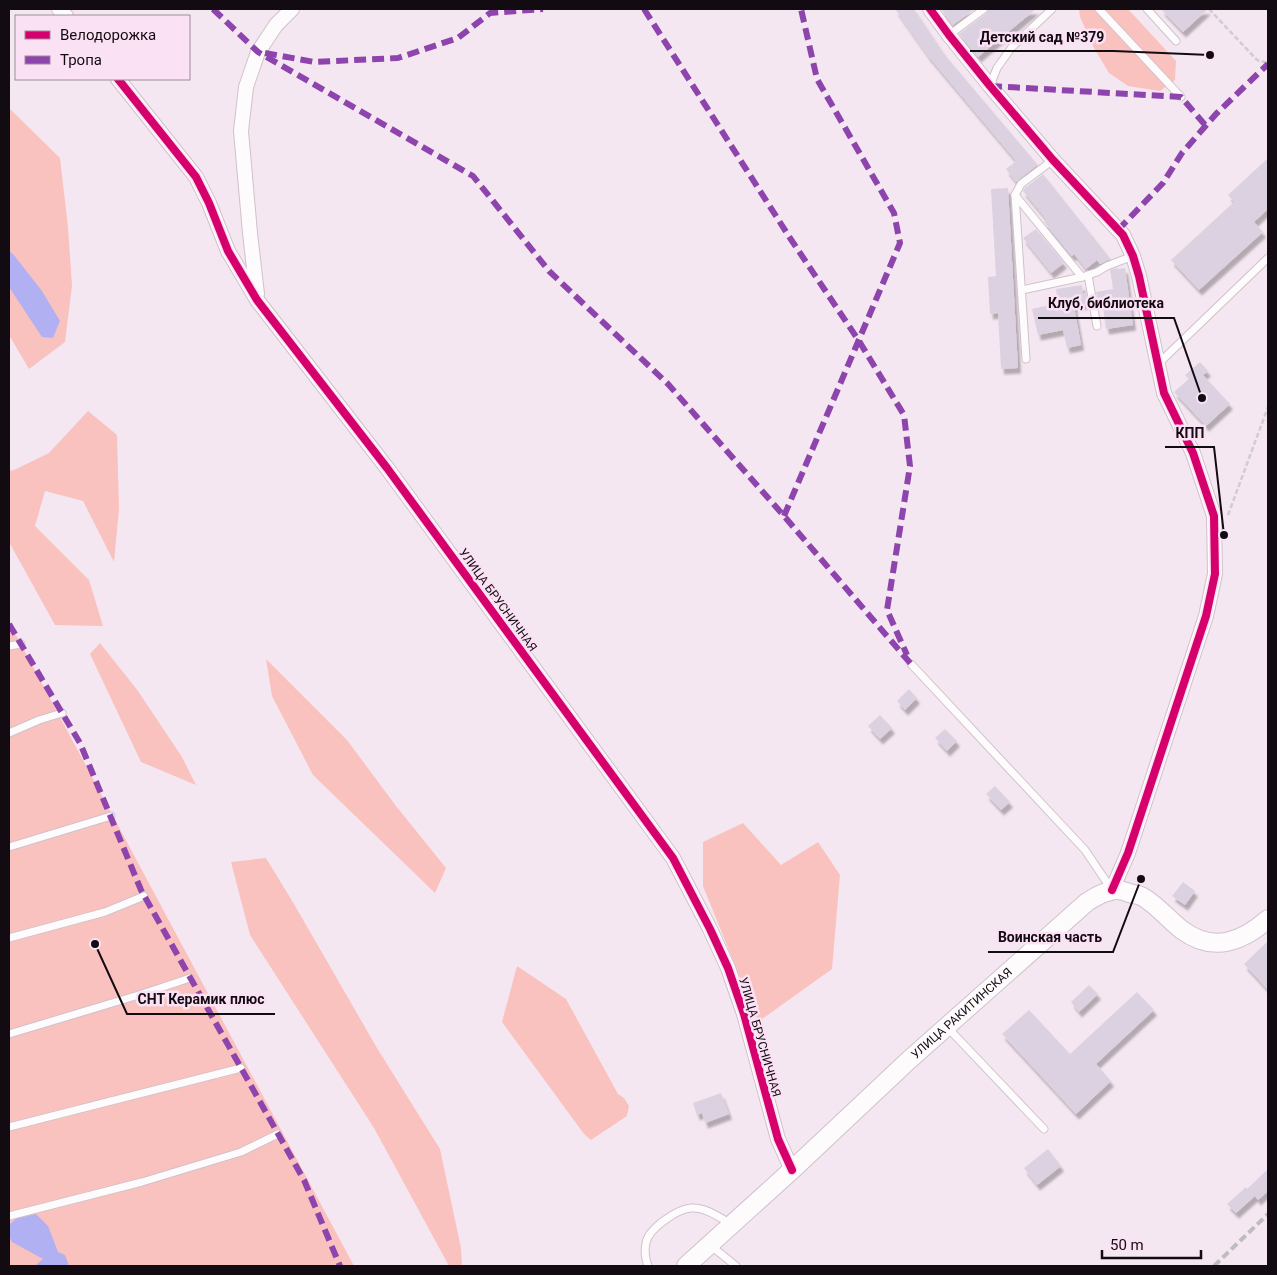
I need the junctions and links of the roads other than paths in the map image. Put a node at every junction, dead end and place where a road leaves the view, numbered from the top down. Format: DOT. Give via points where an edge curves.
graph roads {
  1 [pos="292,9"];
  2 [pos="930,9"];
  3 [pos="984,9"];
  4 [pos="1052,9"];
  5 [pos="1099,9"];
  6 [pos="1146,9"];
  7 [pos="949,35"];
  8 [pos="1176,41"];
  9 [pos="119,80"];
  10 [pos="990,86"];
  11 [pos="1181,97"];
  12 [pos="1054,160"];
  13 [pos="1015,195"];
  14 [pos="1133,256"];
  15 [pos="1268,258"];
  16 [pos="1085,276"];
  17 [pos="1022,290"];
  18 [pos="257,300"];
  19 [pos="1097,326"];
  20 [pos="1026,359"];
  21 [pos="1157,364"];
  22 [pos="21,644"];
  23 [pos="9,646"];
  24 [pos="911,664"];
  25 [pos="62,713"];
  26 [pos="9,733"];
  27 [pos="111,816"];
  28 [pos="9,847"];
  29 [pos="1112,890"];
  30 [pos="144,896"];
  31 [pos="1268,919"];
  32 [pos="9,938"];
  33 [pos="190,978"];
  34 [pos="947,1027"];
  35 [pos="9,1034"];
  36 [pos="241,1068"];
  37 [pos="9,1127"];
  38 [pos="1044,1129"];
  39 [pos="278,1134"];
  40 [pos="792,1170"];
  41 [pos="9,1216"];
  42 [pos="732,1225"];
  43 [pos="710,1245"];
  44 [pos="648,1266"];
  45 [pos="686,1266"];
  46 [pos="736,1266"];
  1 -- 18 [label="street" via="276,25 258,52 246,87 241,131"];
  2 -- 7 [label="street"];
  3 -- 7 [label="lane"];
  4 -- 10 [label="lane" via="1012,47 997,68"];
  5 -- 11 [label="lane"];
  6 -- 8 [label="lane"];
  7 -- 10 [label="street"];
  9 -- 18 [label="street, УЛИЦА БРУСНИЧНАЯ" via="196,177 228,251"];
  10 -- 12 [label="street"];
  12 -- 13 [label="lane" via="1021,184"];
  12 -- 14 [label="street" via="1123,235"];
  13 -- 16 [label="lane"];
  13 -- 17 [label="lane"];
  14 -- 16 [label="lane"];
  14 -- 21 [label="street"];
  15 -- 21 [label="lane"];
  16 -- 17 [label="lane"];
  16 -- 19 [label="lane"];
  17 -- 20 [label="lane"];
  18 -- 40 [label="street, УЛИЦА БРУСНИЧНАЯ" via="387,468 673,858 728,968 744,1014 778,1140"];
  21 -- 29 [label="street" via="1164,393 1193,453 1214,516 1215,574 1206,616 1128,853"];
  22 -- 23 [label="lane"];
  24 -- 29 [label="lane" via="1086,850"];
  25 -- 26 [label="lane"];
  27 -- 28 [label="lane"];
  29 -- 31 [label="street" via="1141,896 1183,930 1200,940 1214,943 1228,942 1245,935"];
  29 -- 34 [label="street, УЛИЦА РАКИТИНСКАЯ" via="1086,902"];
  30 -- 32 [label="lane" via="105,912"];
  33 -- 35 [label="lane"];
  34 -- 38 [label="lane"];
  34 -- 40 [label="street, УЛИЦА РАКИТИНСКАЯ"];
  36 -- 37 [label="lane"];
  39 -- 41 [label="lane" via="241,1152 142,1182"];
  40 -- 42 [label="street, УЛИЦА РАКИТИНСКАЯ"];
  42 -- 43 [label="street, УЛИЦА РАКИТИНСКАЯ"];
  42 -- 44 [label="lane" via="707,1210 690,1208 674,1214 653,1230 646,1241 644,1255"];
  43 -- 45 [label="street, УЛИЦА РАКИТИНСКАЯ"];
  43 -- 46 [label="lane"];
}
